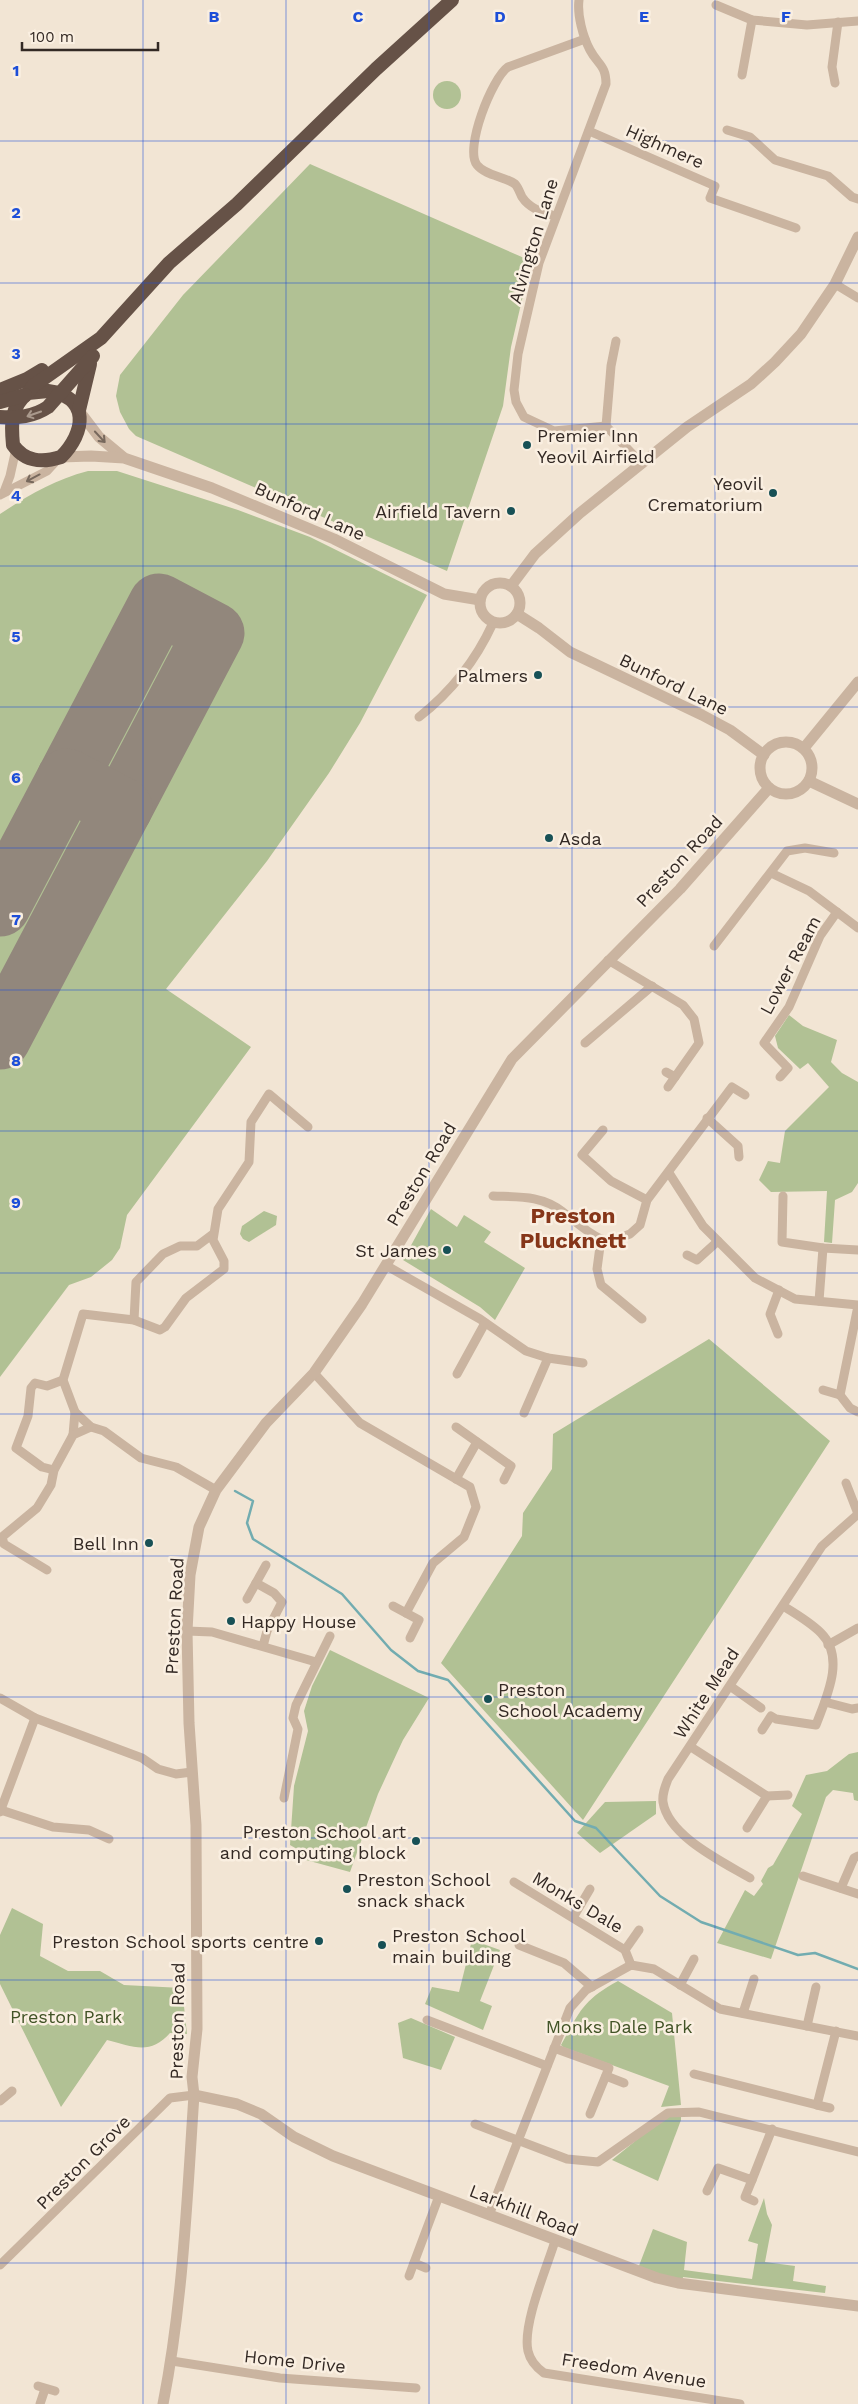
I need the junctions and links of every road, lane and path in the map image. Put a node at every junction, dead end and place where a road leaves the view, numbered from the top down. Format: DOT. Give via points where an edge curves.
graph roads {
  1 [pos="452,0"];
  2 [pos="579,0"];
  3 [pos="716,5"];
  4 [pos="752,20"];
  5 [pos="858,21"];
  6 [pos="838,22"];
  7 [pos="585,39"];
  8 [pos="742,75"];
  9 [pos="835,83"];
  10 [pos="727,130"];
  11 [pos="589,131"];
  12 [pos="858,199"];
  13 [pos="555,216"];
  14 [pos="796,228"];
  15 [pos="858,237"];
  16 [pos="836,284"];
  17 [pos="858,298"];
  18 [pos="120,316"];
  19 [pos="100,338"];
  20 [pos="616,341"];
  21 [pos="93,356"];
  22 [pos="0,390"];
  23 [pos="26,394"];
  24 [pos="61,395"];
  25 [pos="0,402"];
  26 [pos="79,411"];
  27 [pos="6,417"];
  28 [pos="606,426"];
  29 [pos="0,434"];
  30 [pos="15,447"];
  31 [pos="59,458"];
  32 [pos="124,458"];
  33 [pos="642,464"];
  34 [pos="2,493"];
  35 [pos="511,586"];
  36 [pos="480,600"];
  37 [pos="517,614"];
  38 [pos="493,622"];
  39 [pos="858,682"];
  40 [pos="419,717"];
  41 [pos="804,748"];
  42 [pos="764,755"];
  43 [pos="809,781"];
  44 [pos="769,788"];
  45 [pos="858,804"];
  46 [pos="834,853"];
  47 [pos="770,873"];
  48 [pos="837,912"];
  49 [pos="858,928"];
  50 [pos="714,946"];
  51 [pos="608,960"];
  52 [pos="652,986"];
  53 [pos="585,1043"];
  54 [pos="666,1072"];
  55 [pos="675,1077"];
  56 [pos="780,1077"];
  57 [pos="668,1087"];
  58 [pos="745,1095"];
  59 [pos="707,1118"];
  60 [pos="308,1127"];
  61 [pos="603,1130"];
  62 [pos="739,1157"];
  63 [pos="669,1173"];
  64 [pos="493,1196"];
  65 [pos="784,1196"];
  66 [pos="647,1200"];
  67 [pos="213,1234"];
  68 [pos="601,1239"];
  69 [pos="718,1241"];
  70 [pos="823,1248"];
  71 [pos="858,1250"];
  72 [pos="687,1255"];
  73 [pos="387,1266"];
  74 [pos="779,1290"];
  75 [pos="819,1301"];
  76 [pos="858,1306"];
  77 [pos="642,1319"];
  78 [pos="134,1320"];
  79 [pos="485,1323"];
  80 [pos="778,1334"];
  81 [pos="854,1348"];
  82 [pos="548,1358"];
  83 [pos="583,1363"];
  84 [pos="314,1373"];
  85 [pos="457,1374"];
  86 [pos="63,1380"];
  87 [pos="823,1390"];
  88 [pos="840,1395"];
  89 [pos="75,1412"];
  90 [pos="858,1412"];
  91 [pos="524,1413"];
  92 [pos="91,1427"];
  93 [pos="456,1427"];
  94 [pos="74,1435"];
  95 [pos="477,1442"];
  96 [pos="54,1470"];
  97 [pos="456,1479"];
  98 [pos="504,1480"];
  99 [pos="846,1483"];
  100 [pos="216,1490"];
  101 [pos="858,1514"];
  102 [pos="1,1537"];
  103 [pos="266,1565"];
  104 [pos="47,1570"];
  105 [pos="256,1583"];
  106 [pos="247,1599"];
  107 [pos="392,1606"];
  108 [pos="783,1606"];
  109 [pos="406,1613"];
  110 [pos="858,1628"];
  111 [pos="187,1631"];
  112 [pos="330,1636"];
  113 [pos="410,1638"];
  114 [pos="828,1645"];
  115 [pos="263,1646"];
  116 [pos="316,1662"];
  117 [pos="730,1686"];
  118 [pos="0,1698"];
  119 [pos="825,1702"];
  120 [pos="858,1708"];
  121 [pos="766,1712"];
  122 [pos="35,1718"];
  123 [pos="762,1730"];
  124 [pos="691,1747"];
  125 [pos="192,1772"];
  126 [pos="788,1795"];
  127 [pos="766,1796"];
  128 [pos="284,1798"];
  129 [pos="0,1811"];
  130 [pos="747,1828"];
  131 [pos="109,1839"];
  132 [pos="858,1856"];
  133 [pos="803,1876"];
  134 [pos="750,1878"];
  135 [pos="514,1882"];
  136 [pos="841,1888"];
  137 [pos="590,1889"];
  138 [pos="858,1894"];
  139 [pos="574,1916"];
  140 [pos="639,1930"];
  141 [pos="519,1944"];
  142 [pos="626,1950"];
  143 [pos="694,1959"];
  144 [pos="631,1965"];
  145 [pos="754,1979"];
  146 [pos="680,1985"];
  147 [pos="592,1987"];
  148 [pos="816,1987"];
  149 [pos="743,2013"];
  150 [pos="427,2020"];
  151 [pos="807,2026"];
  152 [pos="836,2031"];
  153 [pos="858,2036"];
  154 [pos="554,2048"];
  155 [pos="547,2066"];
  156 [pos="694,2074"];
  157 [pos="606,2076"];
  158 [pos="624,2083"];
  159 [pos="12,2091"];
  160 [pos="194,2095"];
  161 [pos="0,2100"];
  162 [pos="817,2105"];
  163 [pos="830,2108"];
  164 [pos="590,2114"];
  165 [pos="475,2124"];
  166 [pos="772,2129"];
  167 [pos="517,2141"];
  168 [pos="858,2152"];
  169 [pos="752,2180"];
  170 [pos="707,2191"];
  171 [pos="439,2196"];
  172 [pos="754,2201"];
  173 [pos="489,2216"];
  174 [pos="555,2240"];
  175 [pos="414,2263"];
  176 [pos="0,2265"];
  177 [pos="426,2268"];
  178 [pos="409,2276"];
  179 [pos="858,2306"];
  180 [pos="172,2361"];
  181 [pos="416,2388"];
  182 [pos="55,2391"];
  183 [pos="40,2404"];
  184 [pos="163,2404"];
  185 [pos="740,2404"];
  1 -- 18 [label="highway" via="237,204 169,263"];
  2 -- 7 [label="street, Alvington Lane"];
  3 -- 4 [label="street"];
  4 -- 6 [label="street" via="807,25"];
  4 -- 8 [label="street"];
  5 -- 6 [label="street"];
  6 -- 9 [label="street" via="832,67"];
  7 -- 11 [label="street, Alvington Lane" via="590,51 606,70 606,84"];
  7 -- 13 [label="street" via="501,72 490,92 474,144 473,156 477,165 516,185 528,205"];
  10 -- 12 [label="street" via="750,137 775,160 828,176"];
  11 -- 13 [label="street, Alvington Lane"];
  11 -- 14 [label="street, Highmere" via="715,186 710,198"];
  13 -- 28 [label="street, Alvington Lane" via="539,262 518,354 516,402 524,417 554,431"];
  15 -- 16 [label="street"];
  16 -- 17 [label="street"];
  16 -- 33 [label="street" via="801,334 763,373 687,427"];
  18 -- 19 [label="highway"];
  18 -- 22 [label="highway" via="100,326 51,365"];
  19 -- 21 [label="highway"];
  19 -- 23 [label="highway"];
  20 -- 28 [label="street"];
  21 -- 24 [label="highway"];
  21 -- 26 [label="highway"];
  23 -- 24 [label="highway" via="48,392"];
  23 -- 25 [label="highway"];
  23 -- 27 [label="highway"];
  24 -- 26 [label="highway"];
  24 -- 27 [label="highway, one-way" via="39,413"];
  26 -- 31 [label="highway" via="77,436"];
  26 -- 32 [label="street, Bunford Lane, one-way" via="99,437"];
  27 -- 30 [label="highway"];
  28 -- 33 [label="street"];
  29 -- 30 [label="highway"];
  30 -- 31 [label="highway" via="26,458 38,461"];
  30 -- 34 [label="street" via="10,476"];
  31 -- 32 [label="street, Bunford Lane"];
  31 -- 34 [label="street, one-way" via="47,471"];
  32 -- 36 [label="street, Bunford Lane" via="255,504 444,594"];
  33 -- 35 [label="street" via="535,554"];
  35 -- 36 [label="street" via="492,585 486,588"];
  35 -- 37 [label="street" via="519,596"];
  36 -- 38 [label="street" via="484,616"];
  37 -- 38 [label="street" via="506,623"];
  37 -- 42 [label="street, Bunford Lane" via="570,652 702,714"];
  38 -- 40 [label="street" via="473,660 458,680"];
  39 -- 41 [label="street"];
  41 -- 42 [label="street" via="784,742 770,748"];
  41 -- 43 [label="street" via="812,764"];
  42 -- 44 [label="street" via="761,776"];
  43 -- 44 [label="street" via="790,794"];
  43 -- 45 [label="street"];
  44 -- 51 [label="street, Preston Road" via="680,890"];
  46 -- 47 [label="street" via="805,848 787,851"];
  47 -- 48 [label="street" via="810,891"];
  47 -- 50 [label="street"];
  48 -- 49 [label="street"];
  48 -- 56 [label="street, Lower Ream" via="820,936 789,1007 764,1043 788,1068"];
  51 -- 52 [label="street"];
  51 -- 73 [label="street, Preston Road" via="512,1059"];
  52 -- 53 [label="street"];
  52 -- 55 [label="street" via="683,1005 694,1019 699,1043"];
  54 -- 55 [label="street"];
  55 -- 57 [label="street"];
  58 -- 59 [label="street" via="731,1085"];
  59 -- 62 [label="street" via="738,1146"];
  59 -- 63 [label="street"];
  60 -- 67 [label="street" via="269,1094 251,1122 249,1162 218,1209"];
  61 -- 66 [label="street" via="582,1155 611,1181"];
  63 -- 66 [label="street"];
  63 -- 69 [label="street" via="703,1226"];
  64 -- 68 [label="street" via="529,1196 543,1201 562,1210"];
  65 -- 70 [label="street" via="782,1242"];
  66 -- 68 [label="street" via="640,1224 630,1234 612,1241"];
  67 -- 78 [label="street" via="197,1246 180,1246 163,1254 136,1282"];
  67 -- 78 [label="street" via="224,1261 224,1270 186,1298 160,1330"];
  68 -- 77 [label="street" via="597,1269 601,1285"];
  69 -- 72 [label="street" via="698,1260"];
  69 -- 74 [label="street" via="755,1278"];
  70 -- 71 [label="street"];
  70 -- 75 [label="street"];
  73 -- 79 [label="street"];
  73 -- 84 [label="street, Preston Road"];
  74 -- 75 [label="street" via="795,1299"];
  74 -- 80 [label="street" via="770,1314"];
  75 -- 76 [label="street"];
  76 -- 81 [label="street"];
  78 -- 86 [label="street" via="83,1314"];
  79 -- 82 [label="street" via="526,1351"];
  79 -- 85 [label="street"];
  81 -- 88 [label="street"];
  82 -- 83 [label="street"];
  82 -- 91 [label="street"];
  84 -- 97 [label="street" via="360,1423"];
  84 -- 100 [label="street, Preston Road" via="266,1423"];
  86 -- 89 [label="street"];
  86 -- 96 [label="street" via="47,1386 35,1383 31,1388 28,1416 16,1448 42,1467"];
  87 -- 88 [label="street"];
  88 -- 90 [label="street" via="850,1408"];
  89 -- 92 [label="street"];
  89 -- 94 [label="street"];
  92 -- 94 [label="street"];
  92 -- 100 [label="street" via="104,1431 141,1458 176,1467"];
  93 -- 95 [label="street"];
  94 -- 96 [label="street"];
  95 -- 97 [label="street"];
  95 -- 98 [label="street" via="511,1466"];
  96 -- 102 [label="street" via="51,1485 37,1508"];
  97 -- 109 [label="street" via="470,1487 476,1507 464,1538 433,1562"];
  99 -- 101 [label="street"];
  100 -- 111 [label="street, Preston Road" via="199,1527 190,1575"];
  101 -- 108 [label="street, White Mead" via="822,1546"];
  102 -- 104 [label="street" via="4,1544"];
  103 -- 105 [label="street"];
  105 -- 106 [label="street"];
  105 -- 115 [label="street" via="274,1593 282,1602"];
  107 -- 109 [label="street"];
  108 -- 114 [label="street" via="822,1634"];
  108 -- 117 [label="street, White Mead"];
  109 -- 113 [label="street" via="419,1620"];
  110 -- 114 [label="street"];
  111 -- 115 [label="street" via="212,1632"];
  111 -- 125 [label="street, Preston Road"];
  112 -- 116 [label="street"];
  114 -- 119 [label="street" via="833,1670"];
  115 -- 116 [label="street"];
  116 -- 128 [label="street" via="296,1705 293,1718 298,1729"];
  117 -- 121 [label="street"];
  117 -- 124 [label="street, White Mead"];
  118 -- 122 [label="street"];
  119 -- 120 [label="street"];
  119 -- 121 [label="street" via="816,1725 776,1719"];
  121 -- 123 [label="street"];
  122 -- 125 [label="street" via="142,1758 158,1770 176,1774"];
  122 -- 129 [label="street"];
  124 -- 127 [label="street"];
  124 -- 134 [label="street, White Mead" via="668,1779 664,1791 663,1803 669,1818 684,1835 712,1856"];
  125 -- 160 [label="street, Preston Road" via="196,1843"];
  126 -- 127 [label="street"];
  127 -- 130 [label="street"];
  129 -- 131 [label="street" via="53,1828 89,1830"];
  132 -- 136 [label="street" via="854,1858"];
  133 -- 136 [label="street"];
  135 -- 139 [label="street, Monks Dale"];
  136 -- 138 [label="street"];
  137 -- 139 [label="street"];
  139 -- 142 [label="street, Monks Dale"];
  140 -- 142 [label="street, Monks Dale"];
  141 -- 147 [label="street" via="564,1963"];
  142 -- 144 [label="street, Monks Dale"];
  143 -- 146 [label="street"];
  144 -- 146 [label="street" via="654,1969"];
  144 -- 147 [label="street"];
  145 -- 149 [label="street"];
  146 -- 149 [label="street" via="720,2008"];
  147 -- 154 [label="street" via="570,2008"];
  148 -- 151 [label="street"];
  149 -- 151 [label="street"];
  150 -- 155 [label="street"];
  151 -- 152 [label="street"];
  152 -- 153 [label="street"];
  152 -- 162 [label="street"];
  154 -- 155 [label="street"];
  154 -- 157 [label="street" via="608,2068"];
  155 -- 167 [label="street"];
  156 -- 162 [label="street"];
  157 -- 158 [label="street"];
  157 -- 164 [label="street"];
  159 -- 161 [label="street"];
  160 -- 171 [label="street, Larkhill Road" via="237,2104 261,2114 315,2148"];
  160 -- 176 [label="street, Preston Grove" via="170,2098"];
  160 -- 180 [label="street, Preston Road"];
  162 -- 163 [label="street"];
  165 -- 167 [label="street"];
  166 -- 167 [label="street" via="698,2112 668,2113 598,2162 567,2159"];
  166 -- 168 [label="street"];
  166 -- 169 [label="street"];
  167 -- 173 [label="street"];
  169 -- 170 [label="street" via="718,2168"];
  169 -- 172 [label="street" via="745,2197"];
  171 -- 173 [label="street, Larkhill Road"];
  171 -- 175 [label="street"];
  173 -- 174 [label="street, Larkhill Road"];
  174 -- 179 [label="street, Larkhill Road" via="632,2270 678,2283"];
  174 -- 185 [label="street, Freedom Avenue" via="535,2298 528,2340 528,2351 537,2368 544,2373"];
  175 -- 177 [label="street"];
  175 -- 178 [label="street"];
  180 -- 181 [label="street, Home Drive" via="280,2378"];
  180 -- 184 [label="street, Preston Road"];
  182 -- 183 [label="street" via="41,2388"];
}
